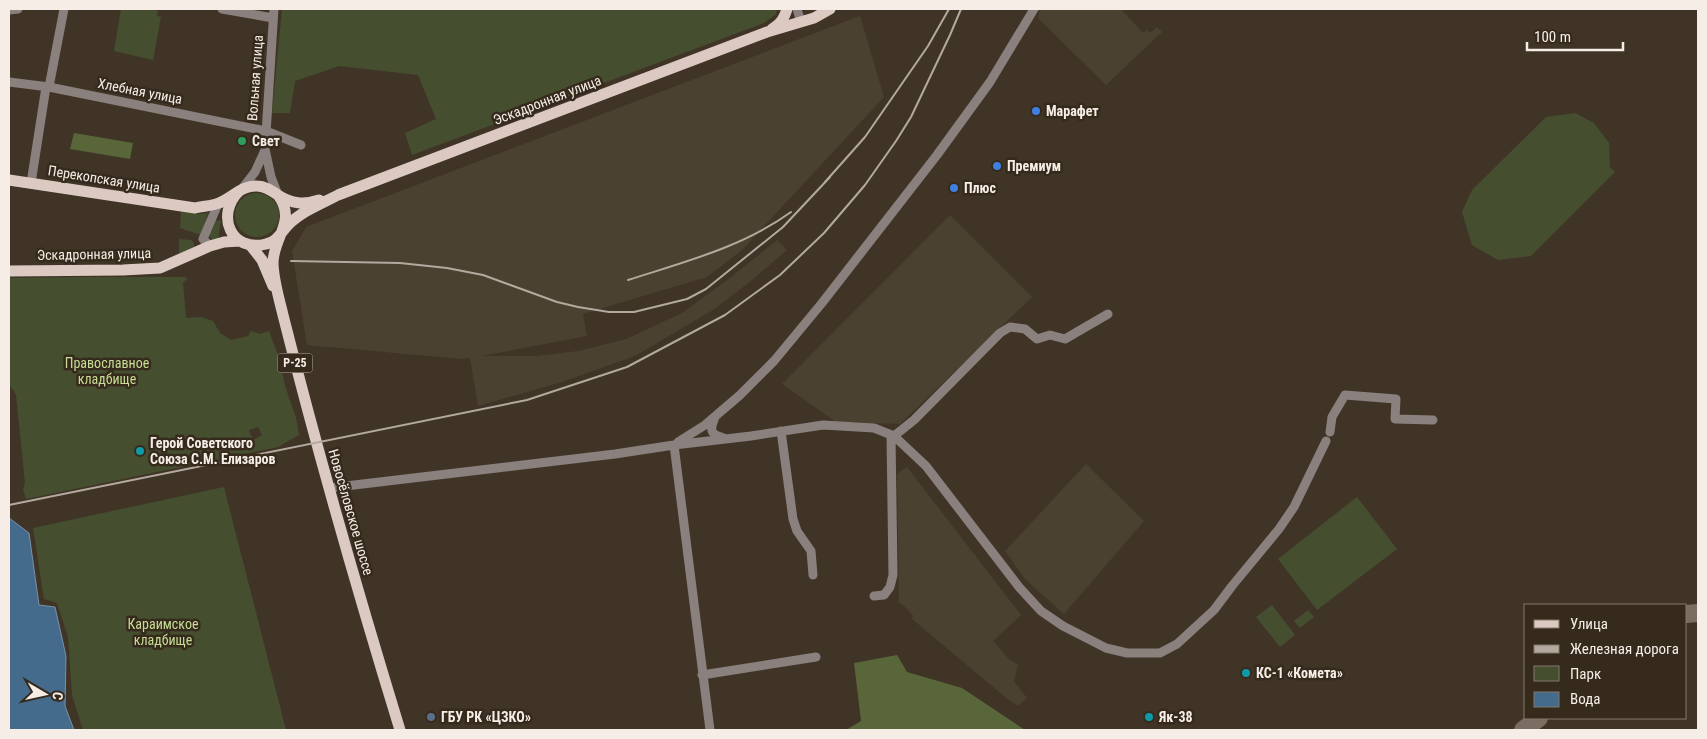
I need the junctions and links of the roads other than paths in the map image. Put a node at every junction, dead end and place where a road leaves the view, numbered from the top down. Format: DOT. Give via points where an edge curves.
graph roads {
  1 [pos="18,9"];
  2 [pos="64,9"];
  3 [pos="222,9"];
  4 [pos="787,9"];
  5 [pos="797,9"];
  6 [pos="830,9"];
  7 [pos="1034,9"];
  8 [pos="9,10"];
  9 [pos="273,13"];
  10 [pos="801,22"];
  11 [pos="767,32"];
  12 [pos="9,82"];
  13 [pos="47,87"];
  14 [pos="266,131"];
  15 [pos="301,145"];
  16 [pos="265,149"];
  17 [pos="9,180"];
  18 [pos="31,183"];
  19 [pos="239,191"];
  20 [pos="278,194"];
  21 [pos="338,196"];
  22 [pos="218,204"];
  23 [pos="280,235"];
  24 [pos="246,243"];
  25 [pos="210,246"];
  26 [pos="9,271"];
  27 [pos="280,300"];
  28 [pos="1108,314"];
  29 [pos="715,417"];
  30 [pos="1433,420"];
  31 [pos="781,431"];
  32 [pos="892,436"];
  33 [pos="727,439"];
  34 [pos="674,445"];
  35 [pos="329,488"];
  36 [pos="813,575"];
  37 [pos="874,596"];
  38 [pos="816,657"];
  39 [pos="702,675"];
  40 [pos="400,730"];
  41 [pos="710,730"];
  1 -- 8 [label="street"];
  2 -- 13 [label="street"];
  3 -- 9 [label="street"];
  4 -- 11 [label="main road" via="780,23"];
  5 -- 10 [label="street"];
  6 -- 10 [label="main road, Эскадронная улица"];
  7 -- 29 [label="street" via="990,82 828,296 774,361"];
  9 -- 14 [label="street, Вольная улица"];
  10 -- 11 [label="main road, Эскадронная улица"];
  11 -- 21 [label="main road, Эскадронная улица"];
  12 -- 13 [label="street, Хлебная улица"];
  13 -- 14 [label="street, Хлебная улица"];
  13 -- 18 [label="street"];
  14 -- 15 [label="street, Хлебная улица"];
  14 -- 16 [label="street, Вольная улица"];
  16 -- 19 [label="street" via="255,172"];
  16 -- 20 [label="street" via="270,177"];
  17 -- 18 [label="main road, Перекопская улица"];
  18 -- 22 [label="main road, Перекопская улица" via="196,208"];
  19 -- 20 [label="main road" via="258,186"];
  19 -- 22 [label="main road"];
  19 -- 24 [label="main road" via="232,199 227,218 230,230"];
  20 -- 21 [label="main road" via="304,204"];
  20 -- 23 [label="main road" via="286,213"];
  21 -- 23 [label="main road" via="298,216"];
  22 -- 25 [label="street" via="203,240"];
  23 -- 24 [label="main road" via="267,244"];
  23 -- 27 [label="main road, Новосёловское шоссе" via="273,262"];
  24 -- 25 [label="main road" via="224,242"];
  24 -- 27 [label="main road, Новосёловское шоссе" via="262,260"];
  25 -- 26 [label="main road, Эскадронная улица" via="160,268"];
  27 -- 35 [label="main road, Новосёловское шоссе / Р-25"];
  28 -- 32 [label="street" via="1065,339 1050,335 1036,339 1025,329 1010,327 1000,332 914,420"];
  29 -- 33 [label="street" via="712,432"];
  29 -- 34 [label="street"];
  30 -- 32 [label="street" via="1395,419 1396,399 1345,396 1332,417 1328,437 1294,507 1279,529 1214,610 1177,644 1160,653 1144,654 1098,645 1041,611 926,466"];
  31 -- 32 [label="street" via="823,425 874,428"];
  31 -- 33 [label="street"];
  31 -- 36 [label="street" via="793,519 811,551"];
  32 -- 37 [label="street" via="893,576 884,595"];
  33 -- 34 [label="street"];
  34 -- 35 [label="street"];
  34 -- 39 [label="street"];
  35 -- 40 [label="main road, Новосёловское шоссе / Р-25"];
  38 -- 39 [label="street"];
  39 -- 41 [label="street"];
}
